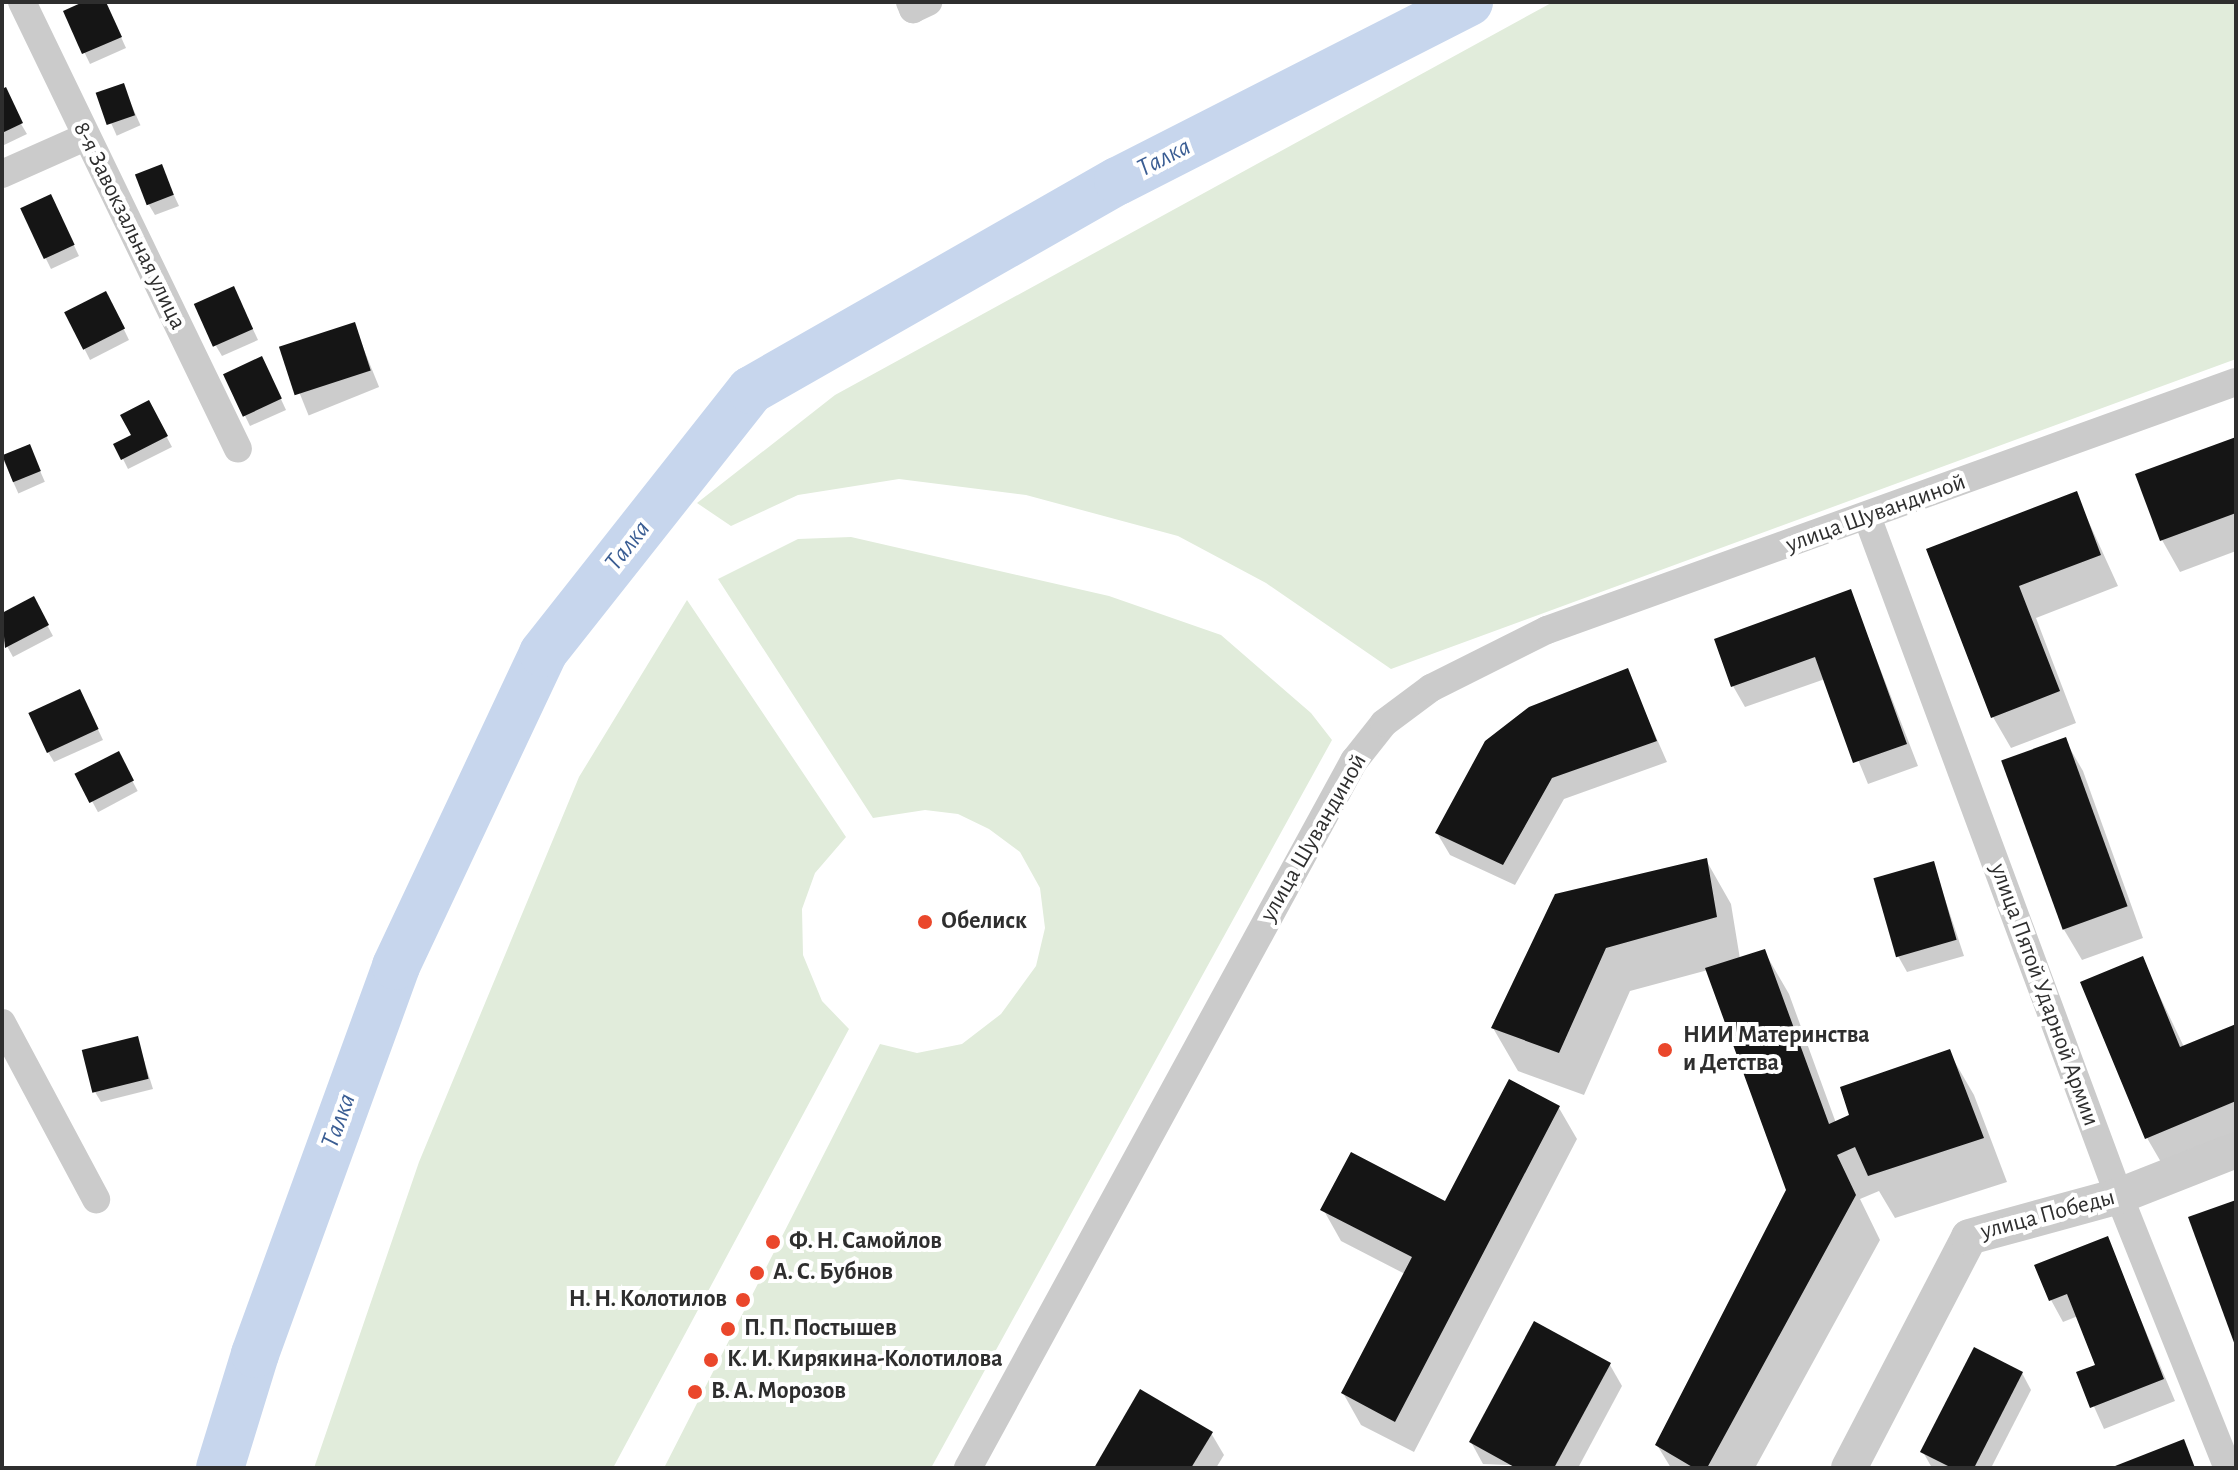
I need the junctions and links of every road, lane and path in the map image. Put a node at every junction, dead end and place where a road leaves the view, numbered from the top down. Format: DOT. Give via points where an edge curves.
graph roads {
  1 [pos="22,2"];
  2 [pos="85,137"];
  3 [pos="2,174"];
  4 [pos="2236,382"];
  5 [pos="238,449"];
  6 [pos="1868,519"];
  7 [pos="3,1029"];
  8 [pos="2236,1150"];
  9 [pos="2119,1196"];
  10 [pos="96,1199"];
  11 [pos="968,1468"];
  12 [pos="1849,1468"];
  13 [pos="2228,1468"];
  1 -- 2 [label="street, 8-я Завокзальная улица"];
  2 -- 3 [label="street"];
  2 -- 5 [label="street, 8-я Завокзальная улица"];
  4 -- 6 [label="street, улица Шувандиной"];
  6 -- 9 [label="street, улица Пятой Ударной Армии"];
  6 -- 11 [label="street, улица Шувандиной" via="1547,630 1431,688 1384,723 1354,761"];
  7 -- 10 [label="street"];
  8 -- 9 [label="street, улица Победы"];
  9 -- 12 [label="street, улица Победы" via="1969,1237"];
  9 -- 13 [label="street, улица Пятой Ударной Армии"];
}
